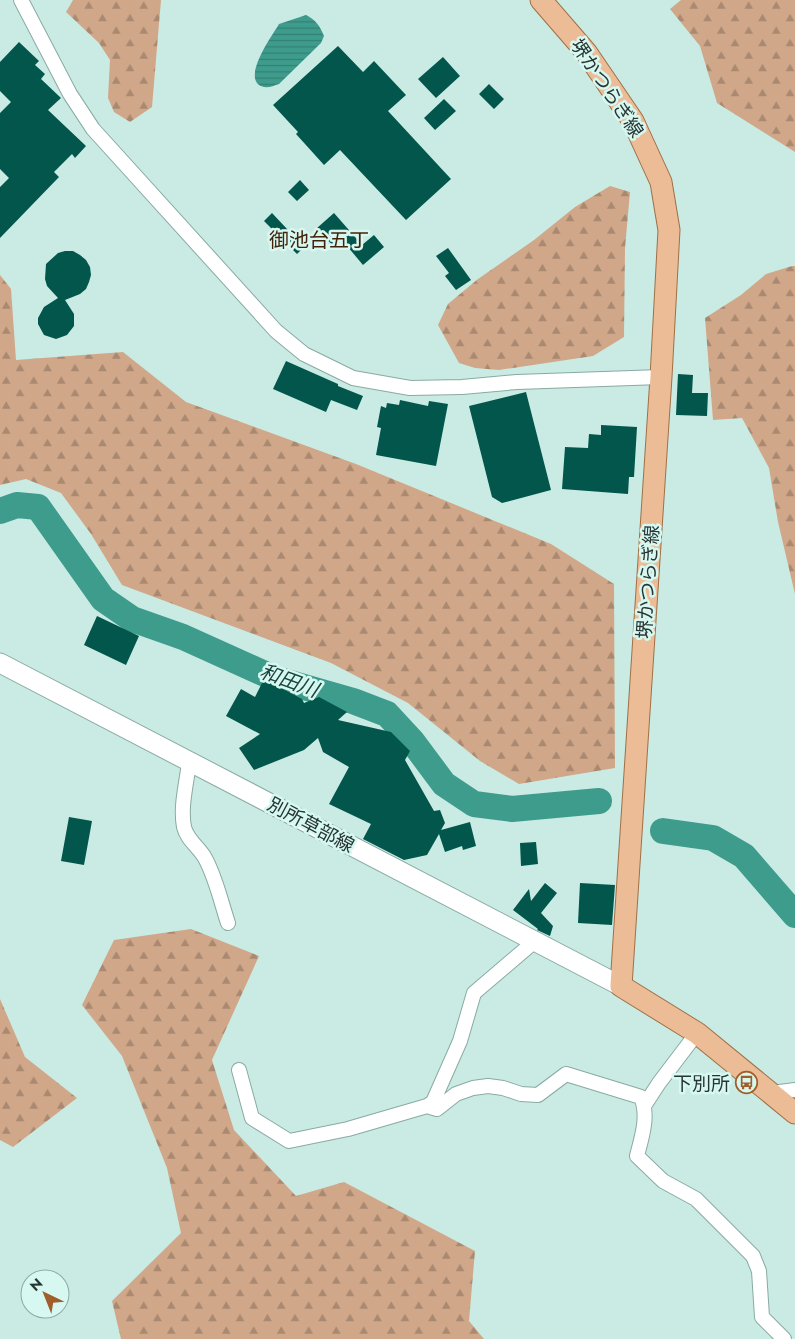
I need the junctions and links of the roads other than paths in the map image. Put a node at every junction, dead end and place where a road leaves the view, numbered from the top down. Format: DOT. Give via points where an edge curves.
graph roads {
  1 [pos="21,0"];
  2 [pos="541,0"];
  3 [pos="661,377"];
  4 [pos="0,663"];
  5 [pos="189,762"];
  6 [pos="228,923"];
  7 [pos="534,942"];
  8 [pos="621,986"];
  9 [pos="697,1033"];
  10 [pos="240,1070"];
  11 [pos="794,1090"];
  12 [pos="772,1093"];
  13 [pos="426,1106"];
  14 [pos="644,1106"];
  15 [pos="795,1113"];
  16 [pos="784,1339"];
  1 -- 3 [label="street" via="70,94 93,129 276,331 304,354 352,378 410,388"];
  2 -- 3 [label="main road, 堺かつらぎ線" via="586,52 634,121 661,182 669,230"];
  3 -- 8 [label="main road, 堺かつらぎ線"];
  4 -- 5 [label="main road, 別所草部線"];
  5 -- 6 [label="street" via="183,825 211,870"];
  5 -- 7 [label="main road, 別所草部線"];
  7 -- 8 [label="main road, 別所草部線"];
  7 -- 13 [label="street" via="474,993 460,1042 432,1102"];
  8 -- 9 [label="main road"];
  9 -- 12 [label="main road"];
  9 -- 14 [label="street"];
  10 -- 13 [label="street" via="252,1118 289,1141 348,1129"];
  11 -- 12 [label="street"];
  12 -- 15 [label="main road"];
  13 -- 14 [label="street" via="437,1109 456,1094 473,1088 495,1087 538,1095 566,1074 641,1097"];
  14 -- 16 [label="street" via="644,1125 637,1156 663,1181 696,1199 753,1256 759,1271 762,1317"];
}
